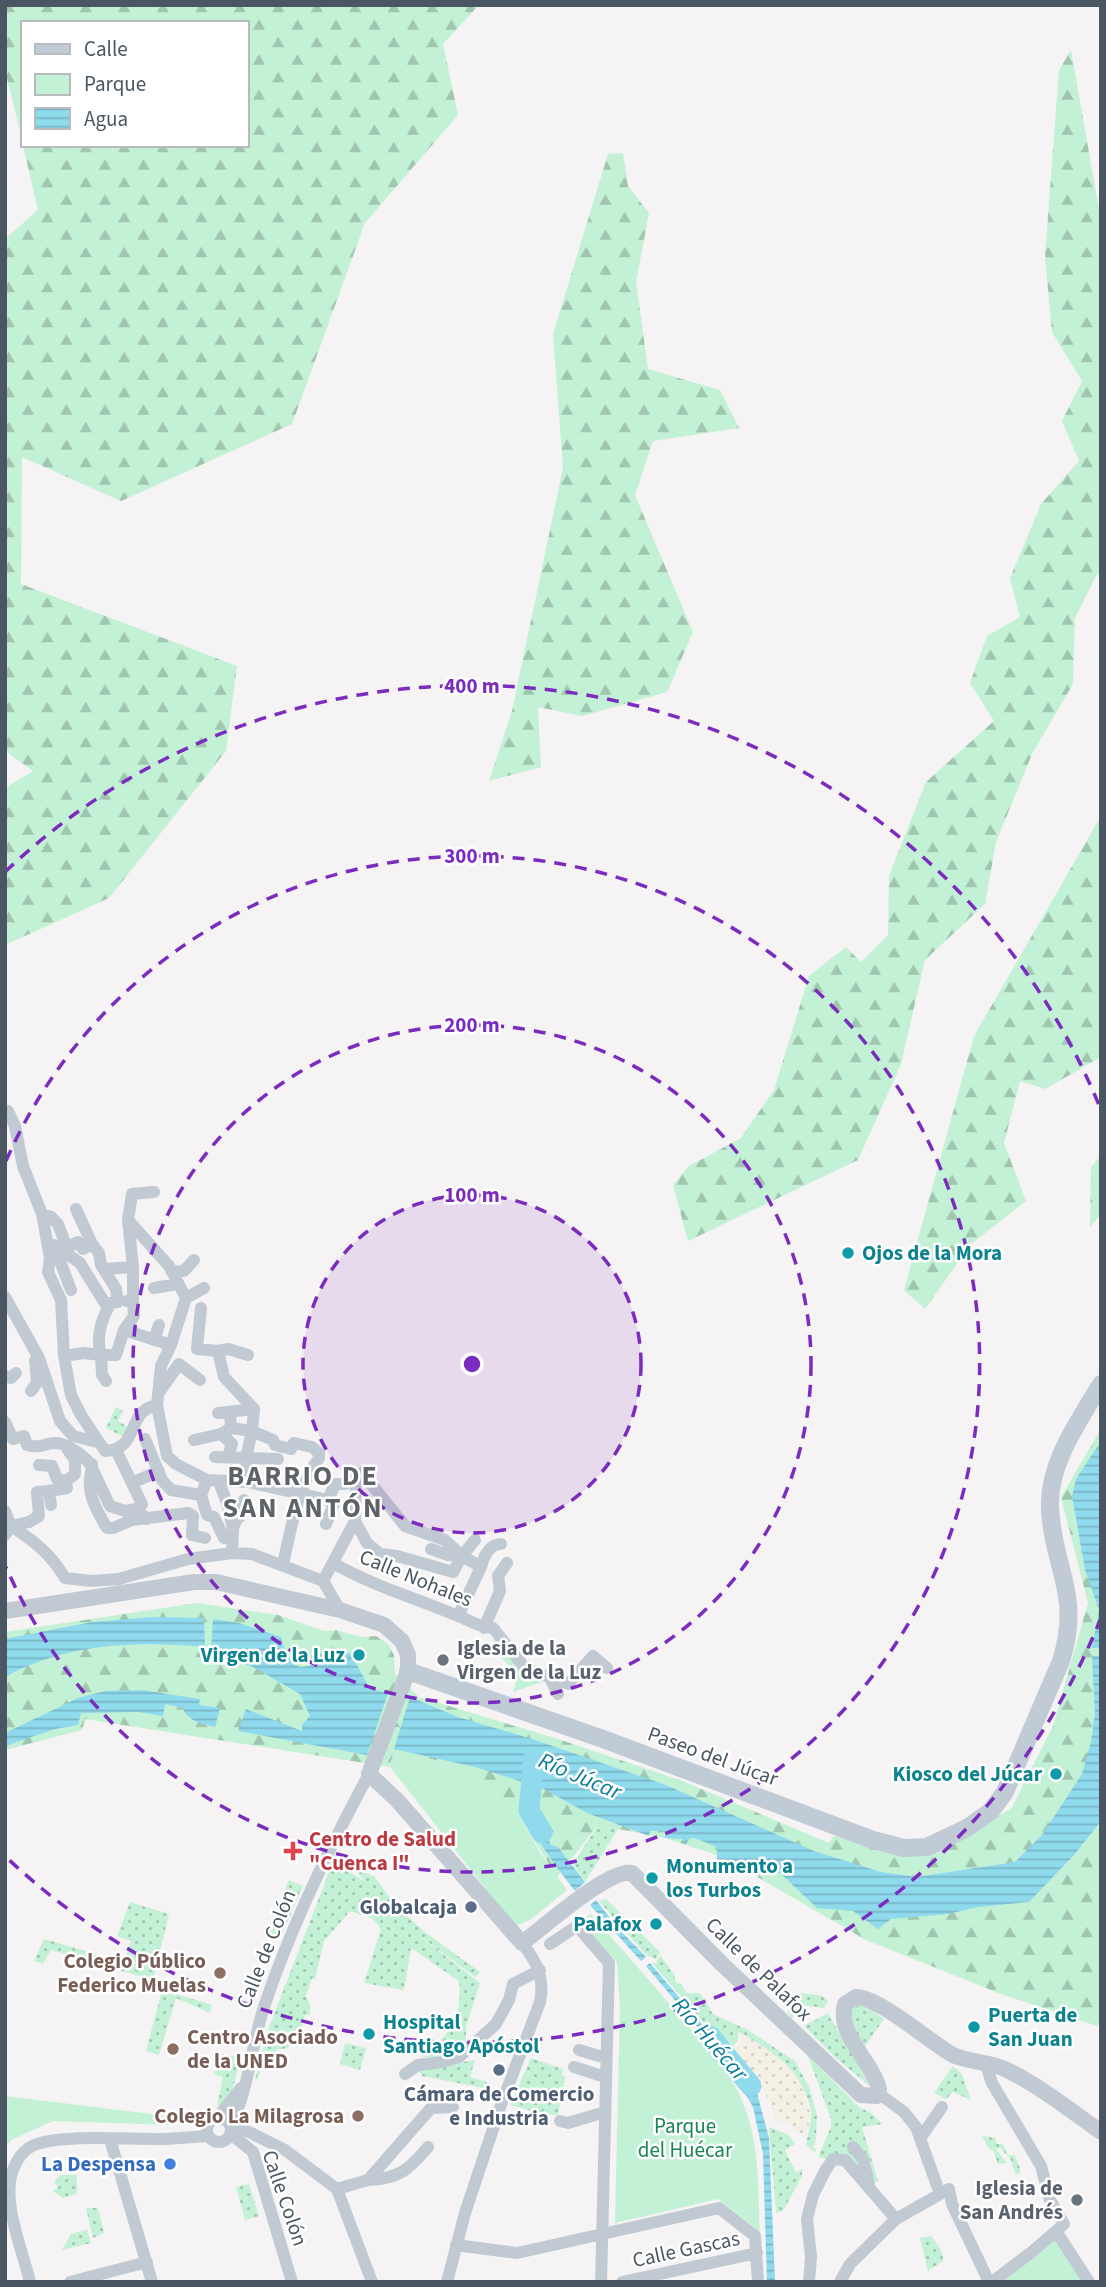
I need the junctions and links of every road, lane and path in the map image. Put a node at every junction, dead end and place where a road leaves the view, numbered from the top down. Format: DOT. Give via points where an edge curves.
graph roads {
  1 [pos="8,1111"];
  2 [pos="154,1192"];
  3 [pos="76,1209"];
  4 [pos="42,1214"];
  5 [pos="128,1220"];
  6 [pos="46,1234"];
  7 [pos="93,1244"];
  8 [pos="67,1247"];
  9 [pos="194,1260"];
  10 [pos="133,1268"];
  11 [pos="106,1269"];
  12 [pos="174,1278"];
  13 [pos="154,1288"];
  14 [pos="204,1288"];
  15 [pos="71,1290"];
  16 [pos="5,1297"];
  17 [pos="186,1298"];
  18 [pos="133,1300"];
  19 [pos="113,1305"];
  20 [pos="201,1308"];
  21 [pos="159,1325"];
  22 [pos="124,1330"];
  23 [pos="155,1340"];
  24 [pos="171,1345"];
  25 [pos="218,1351"];
  26 [pos="36,1353"];
  27 [pos="101,1355"];
  28 [pos="248,1355"];
  29 [pos="64,1356"];
  30 [pos="200,1380"];
  31 [pos="106,1381"];
  32 [pos="1101,1384"];
  33 [pos="31,1391"];
  34 [pos="158,1399"];
  35 [pos="254,1409"];
  36 [pos="5,1422"];
  37 [pos="68,1430"];
  38 [pos="226,1431"];
  39 [pos="252,1432"];
  40 [pos="145,1439"];
  41 [pos="194,1440"];
  42 [pos="63,1445"];
  43 [pos="106,1448"];
  44 [pos="167,1457"];
  45 [pos="246,1458"];
  46 [pos="278,1460"];
  47 [pos="39,1465"];
  48 [pos="156,1466"];
  49 [pos="92,1468"];
  50 [pos="361,1474"];
  51 [pos="66,1481"];
  52 [pos="213,1481"];
  53 [pos="248,1482"];
  54 [pos="132,1483"];
  55 [pos="41,1488"];
  56 [pos="170,1490"];
  57 [pos="300,1494"];
  58 [pos="201,1495"];
  59 [pos="244,1500"];
  60 [pos="328,1500"];
  61 [pos="51,1505"];
  62 [pos="136,1508"];
  63 [pos="5,1511"];
  64 [pos="208,1515"];
  65 [pos="193,1516"];
  66 [pos="147,1519"];
  67 [pos="355,1521"];
  68 [pos="326,1524"];
  69 [pos="8,1530"];
  70 [pos="230,1535"];
  71 [pos="205,1538"];
  72 [pos="475,1540"];
  73 [pos="501,1544"];
  74 [pos="431,1549"];
  75 [pos="232,1553"];
  76 [pos="462,1556"];
  77 [pos="333,1563"];
  78 [pos="507,1563"];
  79 [pos="283,1565"];
  80 [pos="481,1567"];
  81 [pos="323,1581"];
  82 [pos="340,1610"];
  83 [pos="5,1611"];
  84 [pos="458,1616"];
  85 [pos="484,1628"];
  86 [pos="607,1668"];
  87 [pos="407,1675"];
  88 [pos="549,1676"];
  89 [pos="558,1694"];
  90 [pos="369,1774"];
  91 [pos="522,1943"];
  92 [pos="550,1944"];
  93 [pos="540,1970"];
  94 [pos="579,2050"];
  95 [pos="606,2058"];
  96 [pos="986,2065"];
  97 [pos="574,2067"];
  98 [pos="405,2074"];
  99 [pos="605,2077"];
  100 [pos="244,2085"];
  101 [pos="878,2094"];
  102 [pos="453,2107"];
  103 [pos="942,2107"];
  104 [pos="605,2112"];
  105 [pos="217,2118"];
  106 [pos="560,2121"];
  107 [pos="231,2130"];
  108 [pos="1101,2132"];
  109 [pos="208,2136"];
  110 [pos="921,2137"];
  111 [pos="110,2139"];
  112 [pos="428,2147"];
  113 [pos="853,2147"];
  114 [pos="368,2180"];
  115 [pos="869,2185"];
  116 [pos="337,2189"];
  117 [pos="944,2191"];
  118 [pos="896,2219"];
  119 [pos="1059,2229"];
  120 [pos="603,2235"];
  121 [pos="456,2245"];
  122 [pos="757,2253"];
  123 [pos="147,2262"];
  124 [pos="30,2282"];
  125 [pos="70,2282"];
  126 [pos="152,2282"];
  127 [pos="292,2282"];
  128 [pos="372,2282"];
  129 [pos="447,2282"];
  130 [pos="600,2282"];
  131 [pos="622,2282"];
  132 [pos="758,2282"];
  133 [pos="809,2282"];
  134 [pos="841,2282"];
  135 [pos="991,2282"];
  136 [pos="1089,2282"];
  1 -- 4 [label="street"];
  2 -- 5 [label="street" via="132,1194"];
  3 -- 7 [label="street"];
  4 -- 6 [label="street"];
  4 -- 8 [label="street" via="58,1224"];
  5 -- 10 [label="street"];
  5 -- 12 [label="street" via="169,1266"];
  6 -- 15 [label="street"];
  6 -- 29 [label="street" via="48,1272 61,1300"];
  7 -- 8 [label="street" via="83,1249 78,1242"];
  7 -- 11 [label="street"];
  8 -- 19 [label="street"];
  9 -- 12 [label="street"];
  10 -- 11 [label="street"];
  10 -- 18 [label="street"];
  11 -- 19 [label="street" via="116,1289"];
  12 -- 13 [label="street"];
  12 -- 17 [label="street"];
  14 -- 17 [label="street"];
  16 -- 26 [label="street"];
  17 -- 24 [label="street"];
  18 -- 19 [label="street"];
  18 -- 22 [label="street" via="134,1316"];
  19 -- 27 [label="street" via="100,1327"];
  20 -- 25 [label="street" via="197,1349"];
  21 -- 23 [label="street"];
  22 -- 23 [label="street"];
  22 -- 27 [label="street" via="116,1356"];
  23 -- 24 [label="street"];
  24 -- 34 [label="street" via="161,1366"];
  25 -- 28 [label="street"];
  25 -- 35 [label="street" via="224,1377"];
  26 -- 33 [label="street" via="37,1383"];
  26 -- 37 [label="street" via="60,1420"];
  27 -- 29 [label="street"];
  27 -- 31 [label="street"];
  29 -- 43 [label="street" via="71,1395"];
  30 -- 34 [label="street" via="179,1364"];
  32 -- 87 [label="main road, Paseo del Júcar" via="1061,1454 1052,1485 1052,1522 1068,1595 1067,1641 997,1805 940,1842 919,1848 897,1847 862,1837 616,1744"];
  34 -- 43 [label="street" via="142,1412 124,1447"];
  34 -- 44 [label="street"];
  35 -- 38 [label="street" via="224,1413"];
  35 -- 39 [label="street"];
  36 -- 42 [label="street" via="13,1439 24,1436 27,1445"];
  37 -- 42 [label="street"];
  37 -- 43 [label="street"];
  38 -- 39 [label="street"];
  38 -- 41 [label="street"];
  38 -- 45 [label="street" via="232,1444 221,1457"];
  39 -- 45 [label="street"];
  39 -- 57 [label="street" via="275,1445 291,1449 294,1443 318,1452"];
  40 -- 48 [label="street"];
  42 -- 49 [label="street" via="85,1457"];
  42 -- 51 [label="street" via="75,1460 75,1474"];
  43 -- 49 [label="street"];
  43 -- 54 [label="street"];
  44 -- 48 [label="street"];
  44 -- 52 [label="street"];
  45 -- 46 [label="street"];
  45 -- 53 [label="street"];
  47 -- 51 [label="street" via="52,1466 57,1479"];
  48 -- 54 [label="street"];
  48 -- 56 [label="street"];
  49 -- 62 [label="street" via="110,1506 125,1511"];
  49 -- 66 [label="street" via="90,1496 107,1528"];
  50 -- 60 [label="street" via="345,1484 335,1483"];
  50 -- 67 [label="street"];
  50 -- 76 [label="street" via="405,1526 445,1540"];
  51 -- 55 [label="street" via="67,1488"];
  52 -- 53 [label="street"];
  52 -- 58 [label="street"];
  52 -- 70 [label="street"];
  53 -- 57 [label="street"];
  54 -- 62 [label="street" via="142,1504"];
  55 -- 61 [label="street"];
  55 -- 69 [label="street" via="39,1517"];
  56 -- 58 [label="street"];
  56 -- 65 [label="street"];
  57 -- 60 [label="street"];
  57 -- 79 [label="street"];
  58 -- 64 [label="street"];
  59 -- 70 [label="street"];
  60 -- 68 [label="street" via="334,1503"];
  62 -- 66 [label="street"];
  63 -- 69 [label="street"];
  64 -- 65 [label="street"];
  64 -- 70 [label="street"];
  64 -- 71 [label="street"];
  65 -- 66 [label="street"];
  65 -- 71 [label="street" via="192,1535"];
  67 -- 76 [label="street" via="380,1554 453,1572"];
  67 -- 77 [label="street"];
  69 -- 75 [label="street" via="37,1543 65,1578 91,1581"];
  70 -- 71 [label="street"];
  70 -- 75 [label="street"];
  72 -- 76 [label="street"];
  73 -- 80 [label="street" via="489,1550"];
  74 -- 76 [label="street"];
  75 -- 79 [label="street" via="252,1554"];
  76 -- 80 [label="street"];
  77 -- 81 [label="street"];
  77 -- 84 [label="street, Calle Nohales" via="361,1580"];
  78 -- 85 [label="street, Calle Nohales" via="498,1576 500,1591"];
  79 -- 81 [label="street"];
  80 -- 84 [label="street"];
  81 -- 82 [label="street"];
  82 -- 83 [label="street" via="205,1581"];
  82 -- 87 [label="street" via="374,1620 397,1634 405,1648"];
  84 -- 85 [label="street, Calle Nohales"];
  85 -- 88 [label="street, Calle Nohales" via="493,1628 525,1668"];
  86 -- 88 [label="street" via="593,1656 568,1684"];
  87 -- 90 [label="street, Calle de Colón"];
  88 -- 89 [label="street"];
  90 -- 91 [label="street"];
  90 -- 100 [label="street, Calle de Colón" via="326,1857 268,1995"];
  91 -- 93 [label="street"];
  91 -- 101 [label="street, Calle de Palafox" via="606,1880 626,1872 634,1874 854,2090 866,2096"];
  92 -- 95 [label="street, Calle Gascas" via="577,1926 609,1963"];
  93 -- 98 [label="street" via="513,1984 496,2024 459,2057 418,2065"];
  93 -- 121 [label="street" via="541,2002 501,2105"];
  94 -- 95 [label="street"];
  95 -- 99 [label="street, Calle Gascas"];
  96 -- 101 [label="street, Calle de Palafox" via="953,2054 861,1997 848,2001 843,2017 875,2077"];
  96 -- 108 [label="street" via="1021,2077"];
  96 -- 119 [label="street" via="1041,2166 1050,2200 1063,2222"];
  97 -- 99 [label="street"];
  99 -- 104 [label="street, Calle Gascas"];
  100 -- 105 [label="street, Calle de Colón"];
  100 -- 107 [label="street, Calle de Colón"];
  101 -- 110 [label="street, Calle de Palafox" via="904,2112"];
  102 -- 114 [label="street" via="431,2108"];
  103 -- 110 [label="street"];
  104 -- 106 [label="street" via="568,2123"];
  104 -- 120 [label="street, Calle Gascas"];
  105 -- 107 [label="street" via="227,2120"];
  105 -- 109 [label="street" via="207,2125"];
  107 -- 109 [label="street" via="227,2140 220,2142"];
  107 -- 116 [label="street" via="247,2132 285,2150"];
  107 -- 127 [label="street, Calle Colón" via="253,2152"];
  109 -- 111 [label="street"];
  110 -- 117 [label="street, Calle de Palafox"];
  111 -- 123 [label="street"];
  111 -- 124 [label="street" via="41,2143 25,2151 17,2162 10,2201"];
  112 -- 114 [label="street" via="412,2166 389,2179"];
  113 -- 115 [label="street" via="863,2159"];
  114 -- 116 [label="street"];
  115 -- 118 [label="street"];
  115 -- 133 [label="street" via="845,2160 833,2159 825,2171 807,2220"];
  116 -- 128 [label="street"];
  117 -- 118 [label="street"];
  117 -- 135 [label="street, Calle de Palafox"];
  118 -- 134 [label="street" via="849,2264"];
  119 -- 135 [label="street"];
  119 -- 136 [label="street"];
  120 -- 121 [label="street" via="517,2253"];
  120 -- 122 [label="street" via="719,2208 755,2236"];
  120 -- 130 [label="street, Calle Gascas"];
  121 -- 129 [label="street"];
  122 -- 131 [label="street, Calle Gascas"];
  122 -- 132 [label="street"];
  123 -- 125 [label="street"];
  123 -- 126 [label="street"];
}
